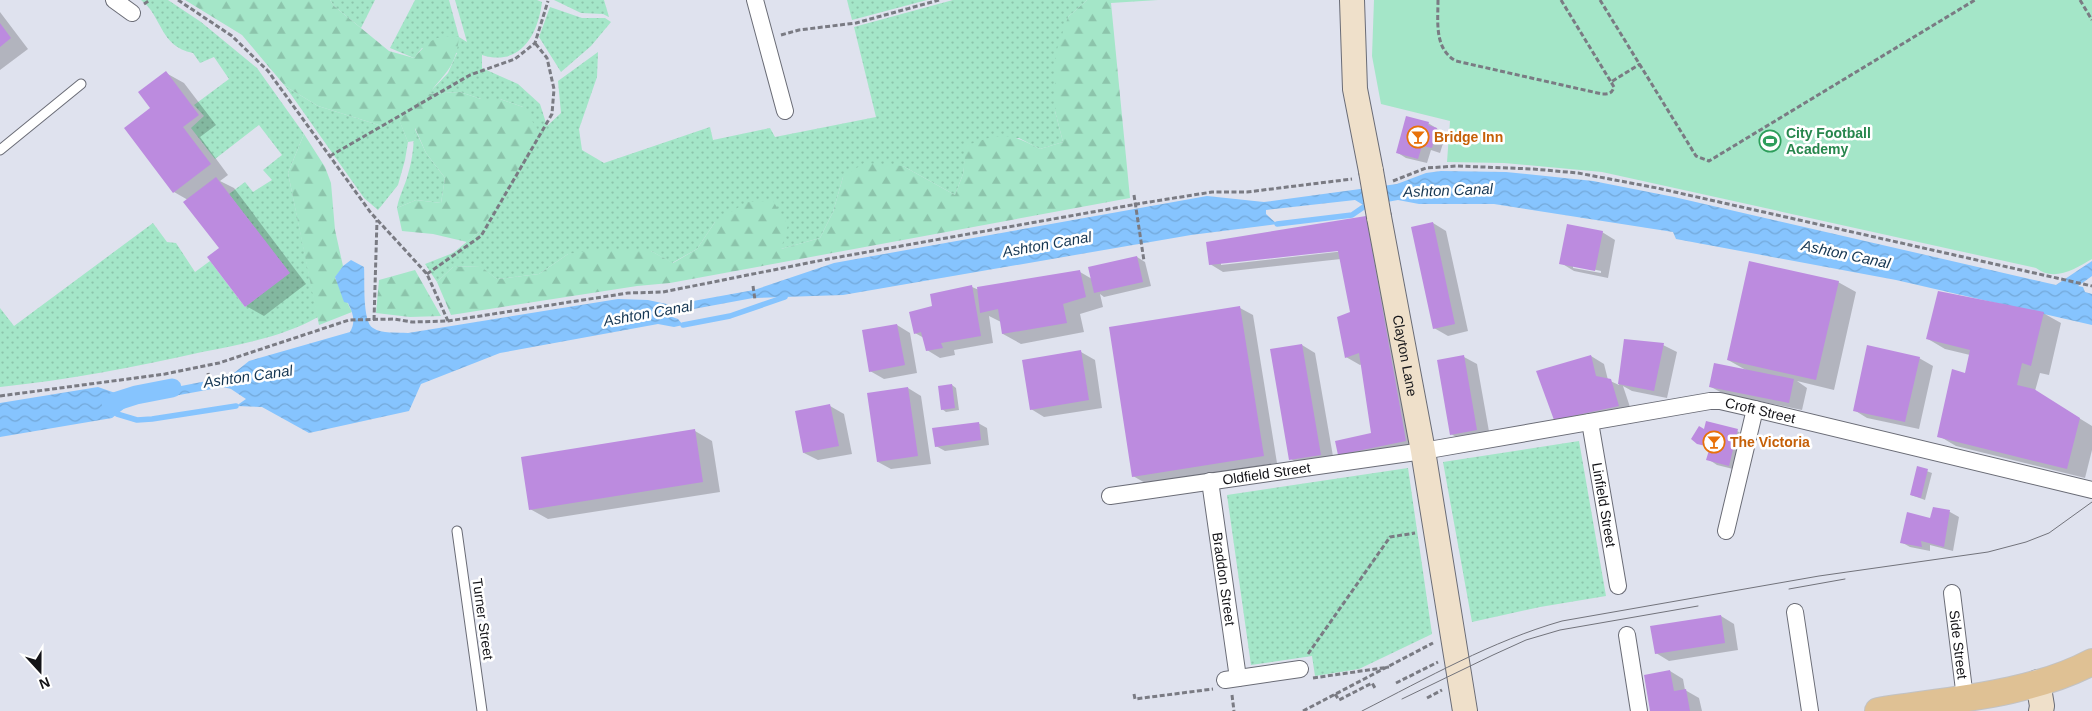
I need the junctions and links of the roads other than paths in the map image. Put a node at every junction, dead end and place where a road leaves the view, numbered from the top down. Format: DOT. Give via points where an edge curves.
graph roads {
  1 [pos="114,0"];
  2 [pos="755,0"];
  3 [pos="1352,0"];
  4 [pos="132,13"];
  5 [pos="82,84"];
  6 [pos="785,111"];
  7 [pos="0,150"];
  8 [pos="1755,409"];
  9 [pos="1590,422"];
  10 [pos="1423,451"];
  11 [pos="1210,481"];
  12 [pos="2092,490"];
  13 [pos="1110,496"];
  14 [pos="457,531"];
  15 [pos="1726,531"];
  16 [pos="1618,586"];
  17 [pos="1952,593"];
  18 [pos="1795,612"];
  19 [pos="1627,635"];
  20 [pos="2092,662"];
  21 [pos="1308,669"];
  22 [pos="2038,682"];
  23 [pos="1965,698"];
  24 [pos="482,711"];
  25 [pos="1465,711"];
  26 [pos="1639,711"];
  27 [pos="1810,711"];
  28 [pos="1878,711"];
  29 [pos="2041,711"];
  1 -- 4 [label="street"];
  2 -- 6 [label="street"];
  3 -- 10 [label="street, Clayton Lane, bridge" via="1355,89"];
  5 -- 7 [label="lane"];
  8 -- 9 [label="street, Croft Street" via="1710,401"];
  8 -- 12 [label="street, Croft Street"];
  8 -- 15 [label="street"];
  9 -- 10 [label="street, Croft Street"];
  9 -- 16 [label="street, Linfield Street"];
  10 -- 11 [label="street, Oldfield Street"];
  10 -- 25 [label="street, Clayton Lane"];
  11 -- 13 [label="street, Oldfield Street"];
  11 -- 21 [label="street, Braddon Street" via="1232,679"];
  14 -- 24 [label="lane, Turner Street"];
  17 -- 23 [label="street, Side Street"];
  18 -- 27 [label="street"];
  19 -- 26 [label="street"];
  20 -- 22 [label="main road" via="2075,671"];
  22 -- 23 [label="main road"];
  22 -- 29 [label="street"];
  23 -- 28 [label="main road"];
}
